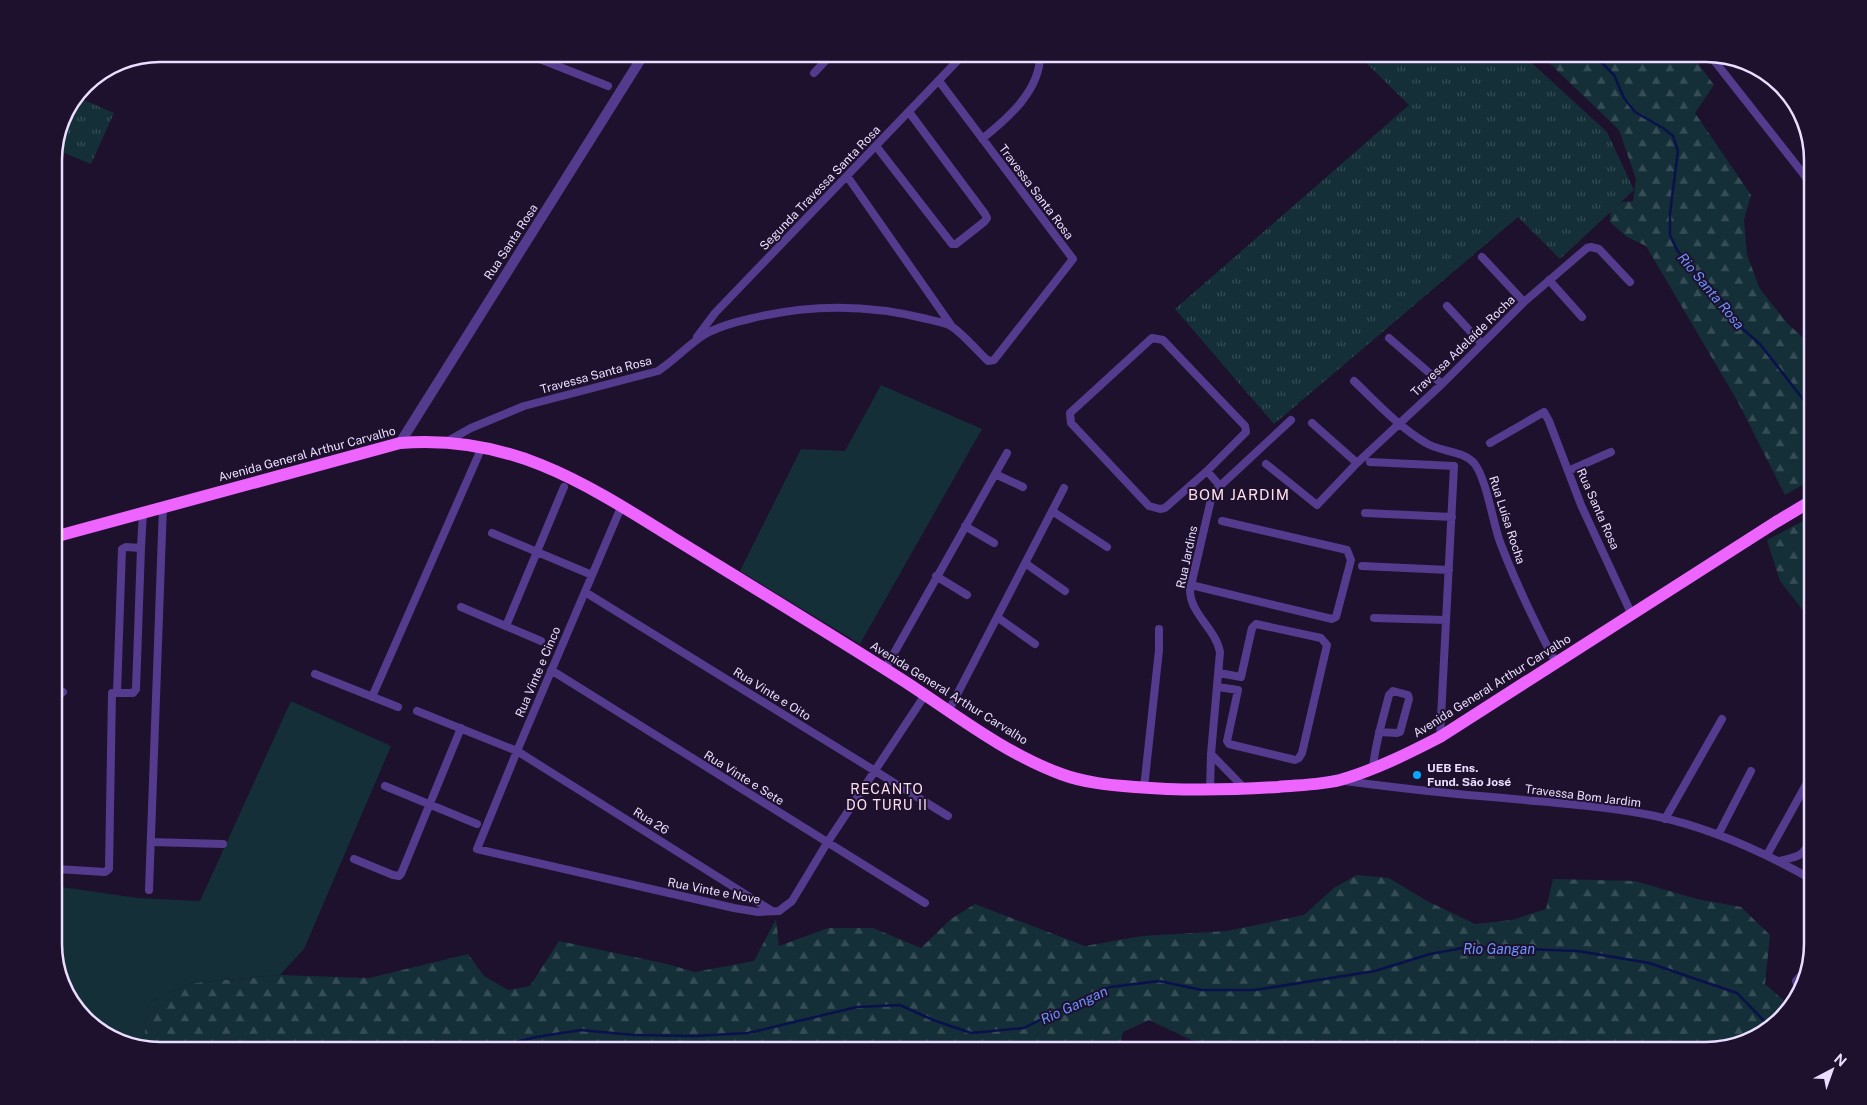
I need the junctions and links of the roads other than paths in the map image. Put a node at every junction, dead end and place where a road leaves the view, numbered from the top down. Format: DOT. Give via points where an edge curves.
graph roads {
  1 [pos="956,62"];
  2 [pos="1040,62"];
  3 [pos="549,63"];
  4 [pos="639,63"];
  5 [pos="824,63"];
  6 [pos="1715,63"];
  7 [pos="814,73"];
  8 [pos="939,82"];
  9 [pos="608,86"];
  10 [pos="909,112"];
  11 [pos="982,139"];
  12 [pos="876,146"];
  13 [pos="1804,171"];
  14 [pos="847,176"];
  15 [pos="1482,257"];
  16 [pos="1549,280"];
  17 [pos="1630,282"];
  18 [pos="1524,302"];
  19 [pos="1447,306"];
  20 [pos="1582,317"];
  21 [pos="951,325"];
  22 [pos="1389,338"];
  23 [pos="694,340"];
  24 [pos="1481,344"];
  25 [pos="1354,381"];
  26 [pos="1442,384"];
  27 [pos="1291,420"];
  28 [pos="1312,423"];
  29 [pos="1398,423"];
  30 [pos="446,442"];
  31 [pos="400,443"];
  32 [pos="1490,443"];
  33 [pos="482,447"];
  34 [pos="1007,452"];
  35 [pos="1611,452"];
  36 [pos="1370,462"];
  37 [pos="1357,463"];
  38 [pos="1266,464"];
  39 [pos="1207,471"];
  40 [pos="1568,471"];
  41 [pos="995,474"];
  42 [pos="1220,486"];
  43 [pos="1023,487"];
  44 [pos="564,488"];
  45 [pos="1064,488"];
  46 [pos="1804,505"];
  47 [pos="163,506"];
  48 [pos="622,506"];
  49 [pos="1052,511"];
  50 [pos="142,512"];
  51 [pos="1365,513"];
  52 [pos="1452,517"];
  53 [pos="1222,521"];
  54 [pos="965,526"];
  55 [pos="492,533"];
  56 [pos="63,534"];
  57 [pos="994,543"];
  58 [pos="1107,547"];
  59 [pos="141,548"];
  60 [pos="537,552"];
  61 [pos="1025,563"];
  62 [pos="1362,566"];
  63 [pos="1449,570"];
  64 [pos="592,575"];
  65 [pos="936,576"];
  66 [pos="1191,586"];
  67 [pos="1065,591"];
  68 [pos="585,592"];
  69 [pos="967,595"];
  70 [pos="461,607"];
  71 [pos="1632,614"];
  72 [pos="997,617"];
  73 [pos="1374,618"];
  74 [pos="1446,620"];
  75 [pos="506,626"];
  76 [pos="1159,629"];
  77 [pos="541,641"];
  78 [pos="1035,644"];
  79 [pos="1556,663"];
  80 [pos="885,669"];
  81 [pos="551,670"];
  82 [pos="1219,673"];
  83 [pos="315,674"];
  84 [pos="1241,677"];
  85 [pos="1218,687"];
  86 [pos="1238,690"];
  87 [pos="112,693"];
  88 [pos="925,695"];
  89 [pos="372,697"];
  90 [pos="398,707"];
  91 [pos="949,710"];
  92 [pos="417,711"];
  93 [pos="1722,719"];
  94 [pos="461,728"];
  95 [pos="1379,732"];
  96 [pos="1440,737"];
  97 [pos="517,751"];
  98 [pos="1211,754"];
  99 [pos="1373,768"];
  100 [pos="874,770"];
  101 [pos="1751,771"];
  102 [pos="1338,780"];
  103 [pos="386,786"];
  104 [pos="1144,788"];
  105 [pos="1804,788"];
  106 [pos="1244,789"];
  107 [pos="1210,790"];
  108 [pos="430,804"];
  109 [pos="948,816"];
  110 [pos="1665,819"];
  111 [pos="477,824"];
  112 [pos="1718,835"];
  113 [pos="150,842"];
  114 [pos="827,843"];
  115 [pos="223,844"];
  116 [pos="477,849"];
  117 [pos="1804,853"];
  118 [pos="1766,855"];
  119 [pos="354,859"];
  120 [pos="1779,861"];
  121 [pos="63,869"];
  122 [pos="1804,875"];
  123 [pos="149,890"];
  124 [pos="925,903"];
  125 [pos="772,911"];
  1 -- 8 [label="street, Segunda Travessa Santa Rosa"];
  2 -- 11 [label="street, Travessa Santa Rosa" via="1032,86 1020,103"];
  3 -- 9 [label="street"];
  4 -- 31 [label="street, Rua Santa Rosa" via="534,235"];
  5 -- 7 [label="street"];
  6 -- 13 [label="street"];
  8 -- 10 [label="street, Segunda Travessa Santa Rosa"];
  8 -- 11 [label="street, Travessa Santa Rosa"];
  10 -- 12 [label="street, Segunda Travessa Santa Rosa"];
  10 -- 12 [label="street" via="985,214 984,222 952,244"];
  11 -- 21 [label="street, Travessa Santa Rosa" via="1072,259 991,361"];
  12 -- 14 [label="street, Segunda Travessa Santa Rosa"];
  14 -- 21 [label="street"];
  14 -- 23 [label="street, Segunda Travessa Santa Rosa" via="715,313"];
  15 -- 18 [label="street"];
  16 -- 17 [label="street, Travessa Adelaíde Rocha" via="1586,248 1595,247"];
  16 -- 18 [label="street, Travessa Adelaíde Rocha"];
  16 -- 20 [label="street"];
  18 -- 24 [label="street, Travessa Adelaíde Rocha"];
  19 -- 24 [label="street"];
  21 -- 23 [label="street, Travessa Santa Rosa" via="875,309 824,308 778,313 725,325"];
  22 -- 26 [label="street"];
  23 -- 30 [label="street, Travessa Santa Rosa" via="658,371 524,406"];
  24 -- 26 [label="street, Travessa Adelaíde Rocha"];
  25 -- 29 [label="street, Rua Luísa Rocha"];
  26 -- 29 [label="street, Travessa Adelaíde Rocha"];
  27 -- 42 [label="street, Rua Jardins"];
  28 -- 37 [label="street"];
  29 -- 37 [label="street, Travessa Adelaíde Rocha"];
  29 -- 79 [label="street, Rua Luísa Rocha" via="1433,447 1468,458 1478,469 1523,598"];
  30 -- 31 [label="main road, Avenida General Arthur Carvalho"];
  30 -- 33 [label="main road, Avenida General Arthur Carvalho"];
  31 -- 47 [label="main road, Avenida General Arthur Carvalho"];
  32 -- 40 [label="street, Rua Santa Rosa" via="1544,412"];
  33 -- 48 [label="main road, Avenida General Arthur Carvalho" via="550,467"];
  33 -- 89 [label="street"];
  34 -- 41 [label="street"];
  35 -- 40 [label="street"];
  36 -- 52 [label="street" via="1454,466"];
  37 -- 38 [label="street, Travessa Adelaíde Rocha" via="1317,505"];
  39 -- 39 [label="street" via="1244,436 1245,426 1163,340 1152,338 1070,413 1071,423 1149,506 1165,508"];
  39 -- 42 [label="street"];
  40 -- 71 [label="street, Rua Santa Rosa"];
  41 -- 43 [label="street"];
  41 -- 54 [label="street"];
  42 -- 66 [label="street, Rua Jardins" via="1212,496"];
  44 -- 60 [label="street"];
  45 -- 49 [label="street"];
  46 -- 71 [label="main road, Avenida General Arthur Carvalho"];
  47 -- 50 [label="main road, Avenida General Arthur Carvalho"];
  47 -- 113 [label="street"];
  48 -- 64 [label="street, Rua Vinte e Cinco"];
  48 -- 80 [label="main road, Avenida General Arthur Carvalho"];
  49 -- 58 [label="street"];
  49 -- 61 [label="street"];
  50 -- 56 [label="main road, Avenida General Arthur Carvalho"];
  50 -- 59 [label="street"];
  51 -- 52 [label="street"];
  52 -- 63 [label="street"];
  53 -- 66 [label="street" via="1346,550 1351,560 1336,617 1332,619"];
  54 -- 57 [label="street"];
  54 -- 65 [label="street"];
  55 -- 60 [label="street"];
  59 -- 59 [label="street" via="136,689 132,693 117,693 122,549"];
  60 -- 64 [label="street"];
  60 -- 75 [label="street"];
  61 -- 67 [label="street"];
  61 -- 72 [label="street"];
  62 -- 63 [label="street"];
  63 -- 74 [label="street"];
  64 -- 68 [label="street, Rua Vinte e Cinco"];
  65 -- 69 [label="street"];
  65 -- 80 [label="street"];
  66 -- 82 [label="street, Rua Jardins" via="1192,603 1220,647"];
  68 -- 81 [label="street, Rua Vinte e Cinco"];
  68 -- 100 [label="street, Rua Vinte e Oito"];
  70 -- 75 [label="street"];
  71 -- 79 [label="main road, Avenida General Arthur Carvalho"];
  72 -- 78 [label="street"];
  72 -- 91 [label="street"];
  73 -- 74 [label="street"];
  74 -- 96 [label="street"];
  75 -- 77 [label="street"];
  76 -- 104 [label="street"];
  79 -- 96 [label="main road, Avenida General Arthur Carvalho"];
  80 -- 88 [label="main road, Avenida General Arthur Carvalho"];
  81 -- 97 [label="street, Rua Vinte e Cinco"];
  81 -- 114 [label="street, Rua Vinte e Sete"];
  82 -- 84 [label="street"];
  82 -- 85 [label="street, Rua Jardins"];
  83 -- 89 [label="street"];
  84 -- 86 [label="street"];
  84 -- 86 [label="street" via="1254,625 1321,638 1327,643 1298,759 1229,744"];
  85 -- 86 [label="street"];
  85 -- 98 [label="street, Rua Jardins"];
  87 -- 121 [label="street" via="108,869 105,872"];
  88 -- 91 [label="main road, Avenida General Arthur Carvalho"];
  88 -- 100 [label="street, Rua Vinte e Nove"];
  89 -- 90 [label="street"];
  91 -- 104 [label="main road, Avenida General Arthur Carvalho" via="994,740 1056,772 1087,782"];
  92 -- 94 [label="street, Rua 26"];
  93 -- 110 [label="street"];
  94 -- 97 [label="street, Rua 26"];
  94 -- 108 [label="street"];
  95 -- 95 [label="street" via="1391,692 1408,695 1400,732"];
  95 -- 99 [label="street"];
  96 -- 99 [label="main road, Avenida General Arthur Carvalho"];
  97 -- 116 [label="street, Rua Vinte e Cinco"];
  97 -- 125 [label="street, Rua 26"];
  98 -- 106 [label="street"];
  98 -- 107 [label="street, Rua Jardins"];
  99 -- 102 [label="main road, Avenida General Arthur Carvalho"];
  100 -- 109 [label="street, Rua Vinte e Oito"];
  100 -- 114 [label="street, Rua Vinte e Nove"];
  101 -- 112 [label="street"];
  102 -- 106 [label="main road, Avenida General Arthur Carvalho"];
  102 -- 110 [label="street, Travessa Bom Jardim" via="1418,791 1568,804"];
  103 -- 108 [label="street"];
  104 -- 107 [label="main road, Avenida General Arthur Carvalho"];
  105 -- 118 [label="street"];
  106 -- 107 [label="main road, Avenida General Arthur Carvalho"];
  108 -- 111 [label="street"];
  108 -- 119 [label="street" via="399,876"];
  110 -- 112 [label="street, Travessa Bom Jardim"];
  112 -- 118 [label="street, Travessa Bom Jardim"];
  113 -- 115 [label="street"];
  113 -- 123 [label="street"];
  114 -- 124 [label="street, Rua Vinte e Sete"];
  114 -- 125 [label="street, Rua Vinte e Nove" via="792,901 779,911"];
  116 -- 125 [label="street, Rua Vinte e Nove" via="734,908"];
  117 -- 120 [label="street"];
  118 -- 120 [label="street, Travessa Bom Jardim"];
  120 -- 122 [label="street, Travessa Bom Jardim"];
}
